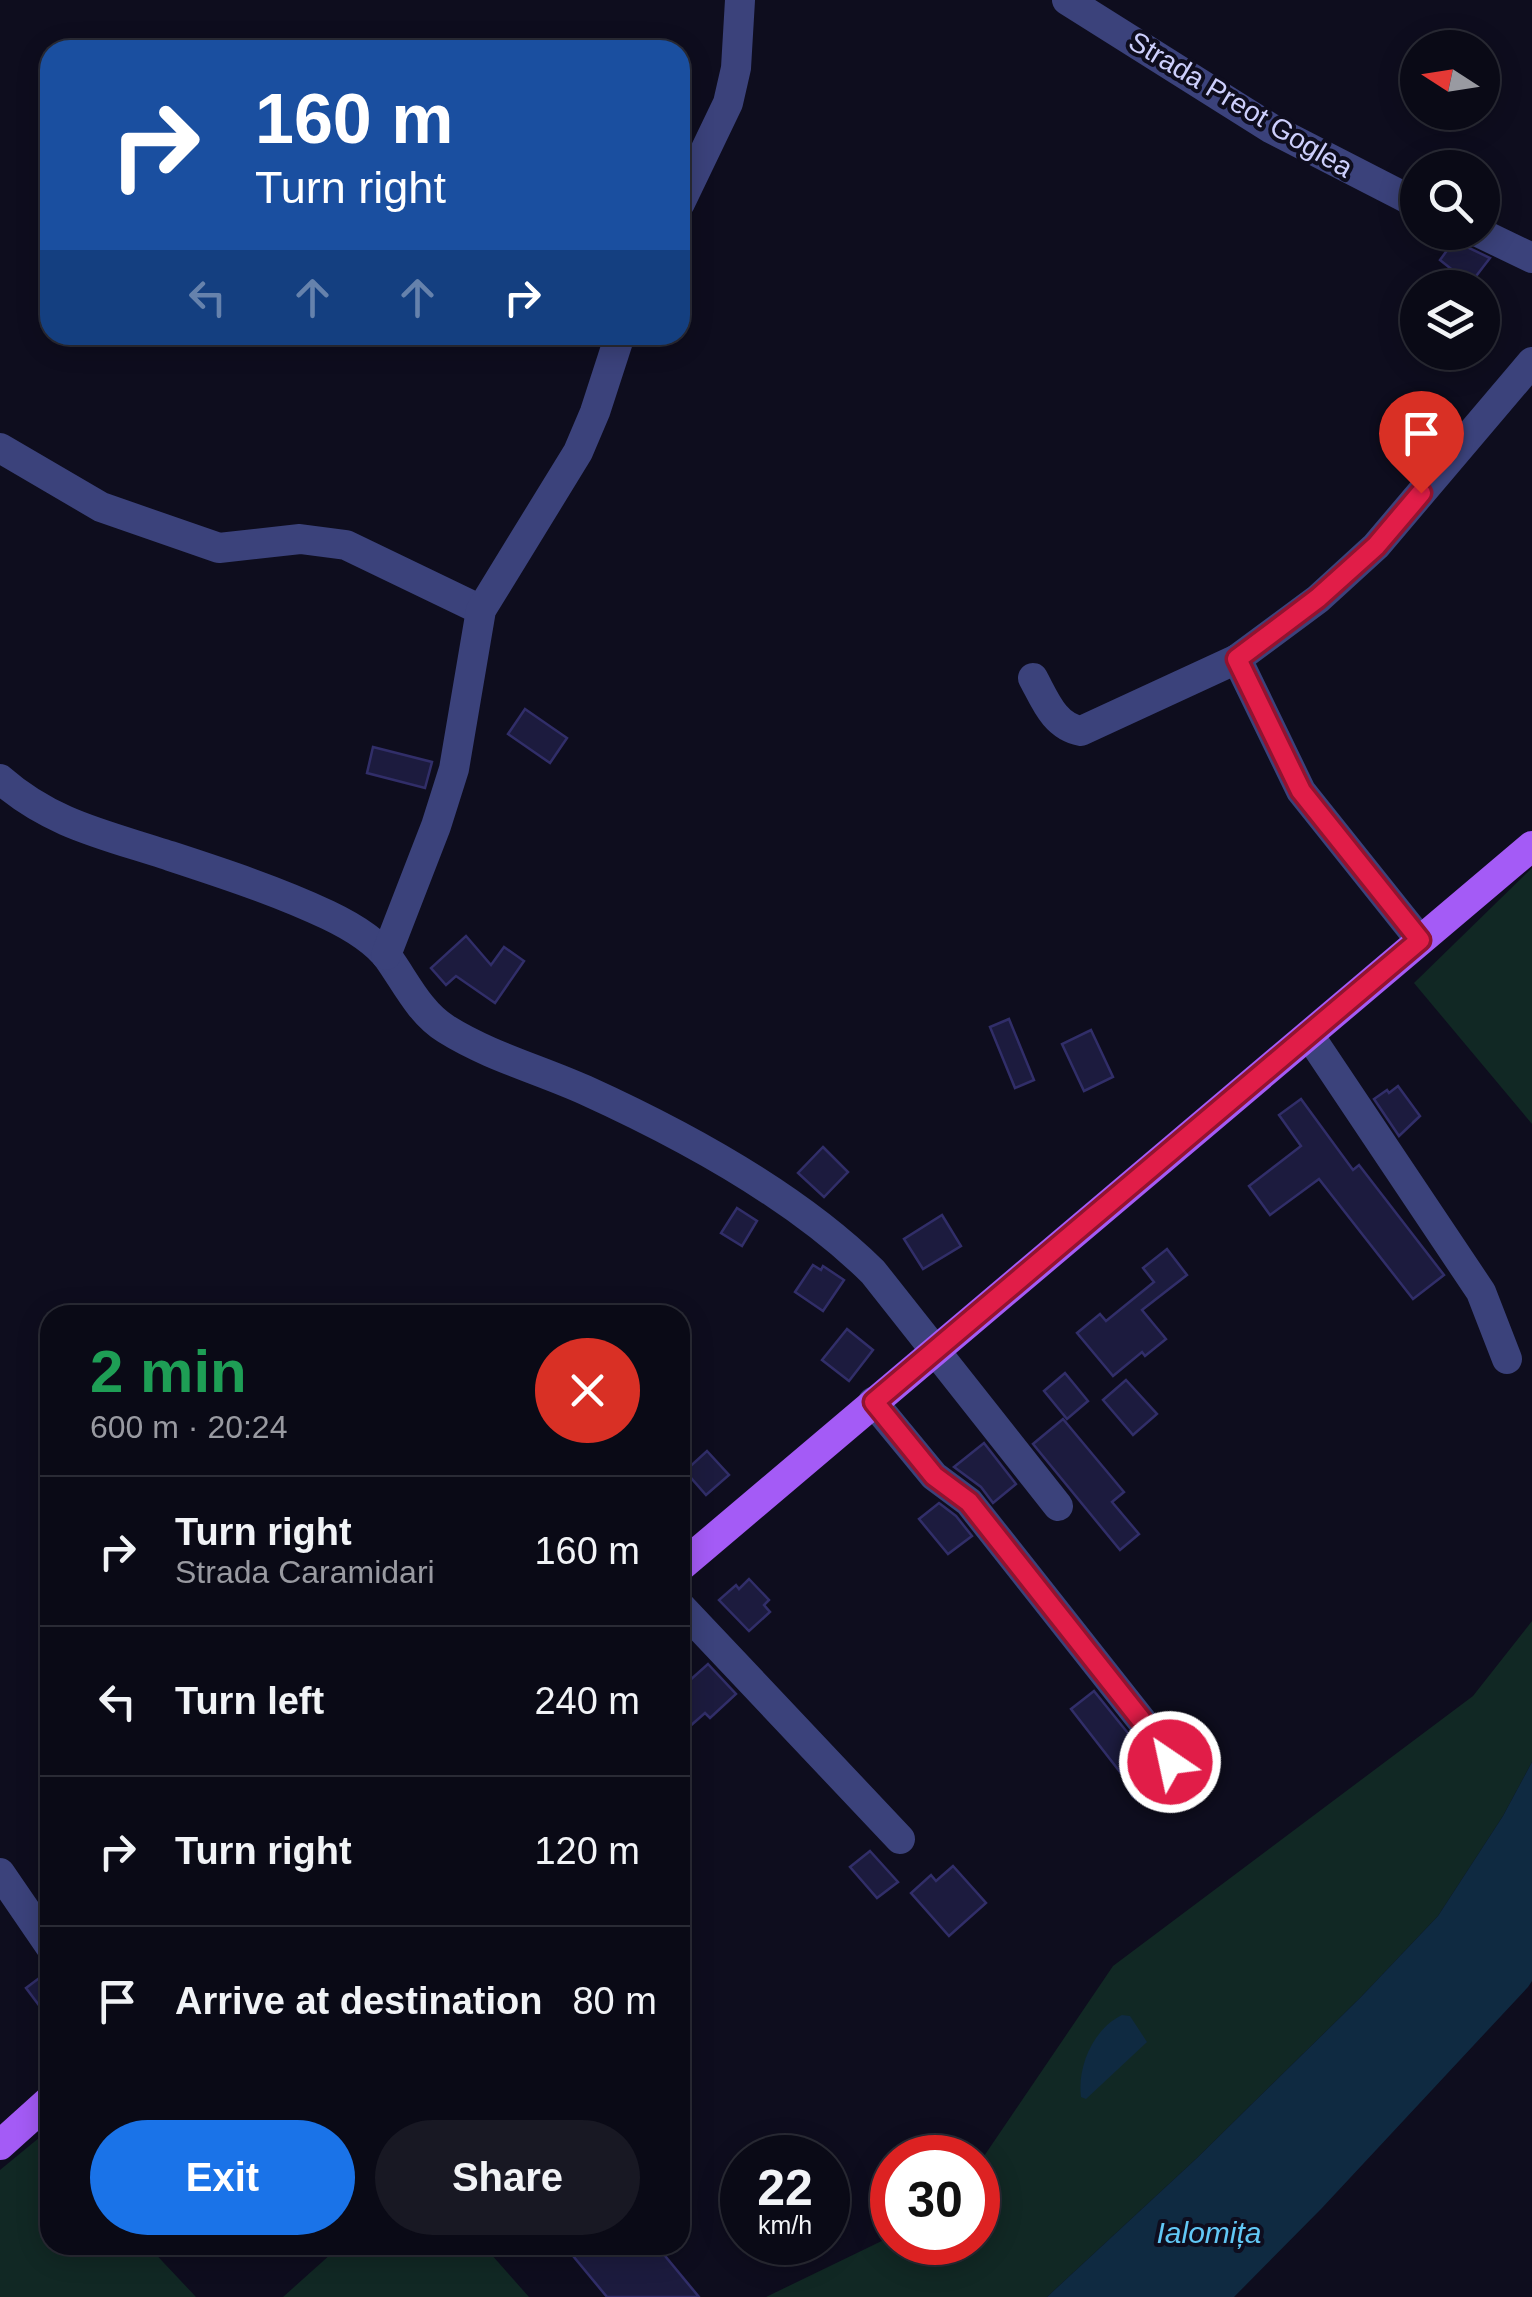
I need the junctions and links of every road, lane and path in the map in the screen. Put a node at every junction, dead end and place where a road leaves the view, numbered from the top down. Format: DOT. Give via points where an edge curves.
graph roads {
  1 [pos="740,0"];
  2 [pos="1067,0"];
  3 [pos="690,182"];
  4 [pos="1400,195"];
  5 [pos="1500,243"];
  6 [pos="1532,258"];
  7 [pos="617,345"];
  8 [pos="1532,362"];
  9 [pos="0,448"];
  10 [pos="480,610"];
  11 [pos="1237,659"];
  12 [pos="1032,678"];
  13 [pos="0,779"];
  14 [pos="1532,846"];
  15 [pos="1420,940"];
  16 [pos="386,955"];
  17 [pos="1309,1035"];
  18 [pos="936,1350"];
  19 [pos="1507,1360"];
  20 [pos="874,1402"];
  21 [pos="1058,1506"];
  22 [pos="690,1558"];
  23 [pos="690,1617"];
  24 [pos="1143,1786"];
  25 [pos="900,1838"];
  26 [pos="0,1873"];
  27 [pos="40,1931"];
  28 [pos="40,2109"];
  29 [pos="0,2145"];
  1 -- 3 [label="street" via="728,103"];
  2 -- 4 [label="street, Strada Preot Goglea" via="1272,129"];
  5 -- 6 [label="street"];
  7 -- 10 [label="street" via="578,452"];
  8 -- 11 [label="street" via="1376,546"];
  9 -- 10 [label="street" via="101,507 220,548 300,539 346,545"];
  10 -- 16 [label="street" via="454,769"];
  11 -- 12 [label="street" via="1081,732 1064,726"];
  11 -- 15 [label="street" via="1301,791"];
  13 -- 16 [label="street" via="55,818 235,877 360,932"];
  14 -- 15 [label="main road"];
  15 -- 17 [label="main road"];
  16 -- 18 [label="street" via="440,1025 640,1117 818,1225 873,1272"];
  17 -- 18 [label="main road"];
  17 -- 19 [label="street" via="1481,1292"];
  18 -- 20 [label="main road"];
  18 -- 21 [label="street"];
  20 -- 22 [label="main road"];
  20 -- 24 [label="street" via="934,1476 969,1502 1161,1745 1170,1762"];
  23 -- 25 [label="street"];
  26 -- 27 [label="street"];
  28 -- 29 [label="main road"];
}
